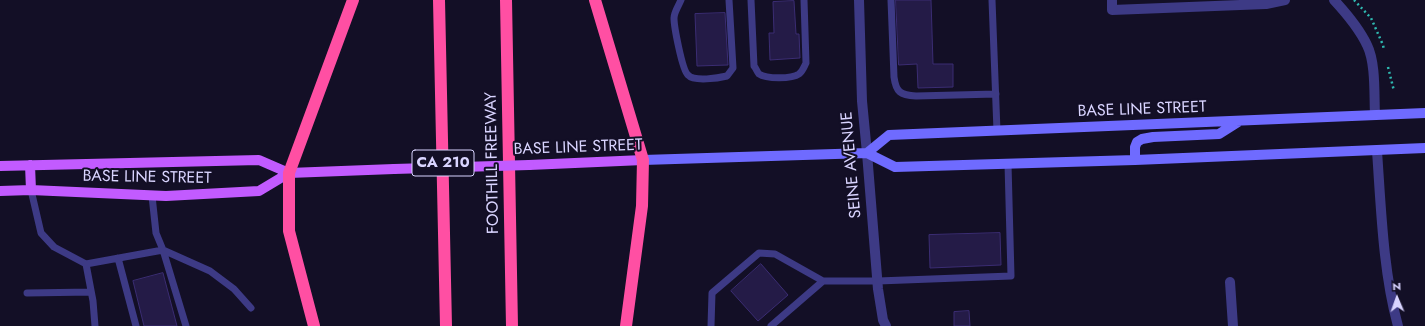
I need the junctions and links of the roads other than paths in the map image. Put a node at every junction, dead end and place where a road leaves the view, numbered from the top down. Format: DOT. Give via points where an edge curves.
graph roads {
  1 [pos="353,0"];
  2 [pos="439,0"];
  3 [pos="506,0"];
  4 [pos="595,0"];
  5 [pos="681,0"];
  6 [pos="729,0"];
  7 [pos="751,0"];
  8 [pos="804,0"];
  9 [pos="859,0"];
  10 [pos="892,0"];
  11 [pos="992,0"];
  12 [pos="1285,0"];
  13 [pos="1334,0"];
  14 [pos="1112,5"];
  15 [pos="996,94"];
  16 [pos="1425,113"];
  17 [pos="1375,115"];
  18 [pos="1240,121"];
  19 [pos="997,131"];
  20 [pos="1425,148"];
  21 [pos="1377,151"];
  22 [pos="867,153"];
  23 [pos="643,160"];
  24 [pos="1135,160"];
  25 [pos="1008,164"];
  26 [pos="30,165"];
  27 [pos="0,166"];
  28 [pos="289,173"];
  29 [pos="31,190"];
  30 [pos="0,191"];
  31 [pos="152,196"];
  32 [pos="163,250"];
  33 [pos="118,258"];
  34 [pos="86,264"];
  35 [pos="823,281"];
  36 [pos="878,281"];
  37 [pos="1230,282"];
  38 [pos="91,292"];
  39 [pos="27,293"];
  40 [pos="251,308"];
  41 [pos="95,326"];
  42 [pos="136,326"];
  43 [pos="186,326"];
  44 [pos="314,326"];
  45 [pos="446,326"];
  46 [pos="512,326"];
  47 [pos="626,326"];
  48 [pos="711,326"];
  49 [pos="771,326"];
  50 [pos="886,326"];
  51 [pos="1233,326"];
  52 [pos="1398,326"];
  1 -- 28 [label="highway"];
  2 -- 45 [label="highway, CA 210"];
  3 -- 46 [label="highway, FOOTHILL FREEWAY"];
  4 -- 23 [label="highway"];
  5 -- 6 [label="lane" via="674,16 685,71 694,79 721,78 727,76 733,68"];
  7 -- 8 [label="lane" via="754,66 759,74 775,78 794,76 804,69"];
  9 -- 22 [label="street, SEINE AVENUE" via="862,101"];
  10 -- 15 [label="lane" via="894,76 895,86 900,92 906,96"];
  11 -- 15 [label="lane"];
  12 -- 14 [label="street" via="1266,4"];
  13 -- 17 [label="street" via="1352,20 1368,46 1373,68"];
  15 -- 19 [label="lane"];
  16 -- 17 [label="main road, BASE LINE STREET"];
  17 -- 18 [label="main road, BASE LINE STREET"];
  18 -- 19 [label="main road, BASE LINE STREET"];
  18 -- 24 [label="main road" via="1219,134 1142,139 1135,146"];
  19 -- 22 [label="main road, BASE LINE STREET" via="889,135"];
  20 -- 21 [label="main road, BASE LINE STREET"];
  21 -- 24 [label="main road, BASE LINE STREET"];
  21 -- 52 [label="street" via="1388,278"];
  22 -- 23 [label="main road, BASE LINE STREET"];
  22 -- 25 [label="main road, BASE LINE STREET" via="895,167"];
  22 -- 36 [label="street, SEINE AVENUE"];
  23 -- 28 [label="main road, BASE LINE STREET, bridge"];
  23 -- 47 [label="highway" via="642,206"];
  24 -- 25 [label="main road, BASE LINE STREET"];
  25 -- 36 [label="lane" via="1011,276"];
  26 -- 27 [label="main road, BASE LINE STREET"];
  26 -- 28 [label="main road, BASE LINE STREET" via="259,160"];
  26 -- 29 [label="main road"];
  28 -- 31 [label="main road, BASE LINE STREET" via="259,191"];
  28 -- 44 [label="highway" via="289,231"];
  29 -- 30 [label="main road, BASE LINE STREET"];
  29 -- 31 [label="main road, BASE LINE STREET"];
  29 -- 34 [label="lane" via="40,233 54,247"];
  31 -- 32 [label="lane" via="156,233"];
  32 -- 33 [label="lane"];
  32 -- 40 [label="lane" via="210,271 234,289"];
  32 -- 43 [label="lane"];
  33 -- 34 [label="lane"];
  33 -- 42 [label="lane"];
  34 -- 38 [label="lane"];
  35 -- 36 [label="lane"];
  35 -- 48 [label="lane" via="775,254 759,253 712,294"];
  35 -- 49 [label="lane"];
  36 -- 50 [label="street, SEINE AVENUE"];
  37 -- 51 [label="street"];
  38 -- 39 [label="lane"];
  38 -- 41 [label="lane"];
}
